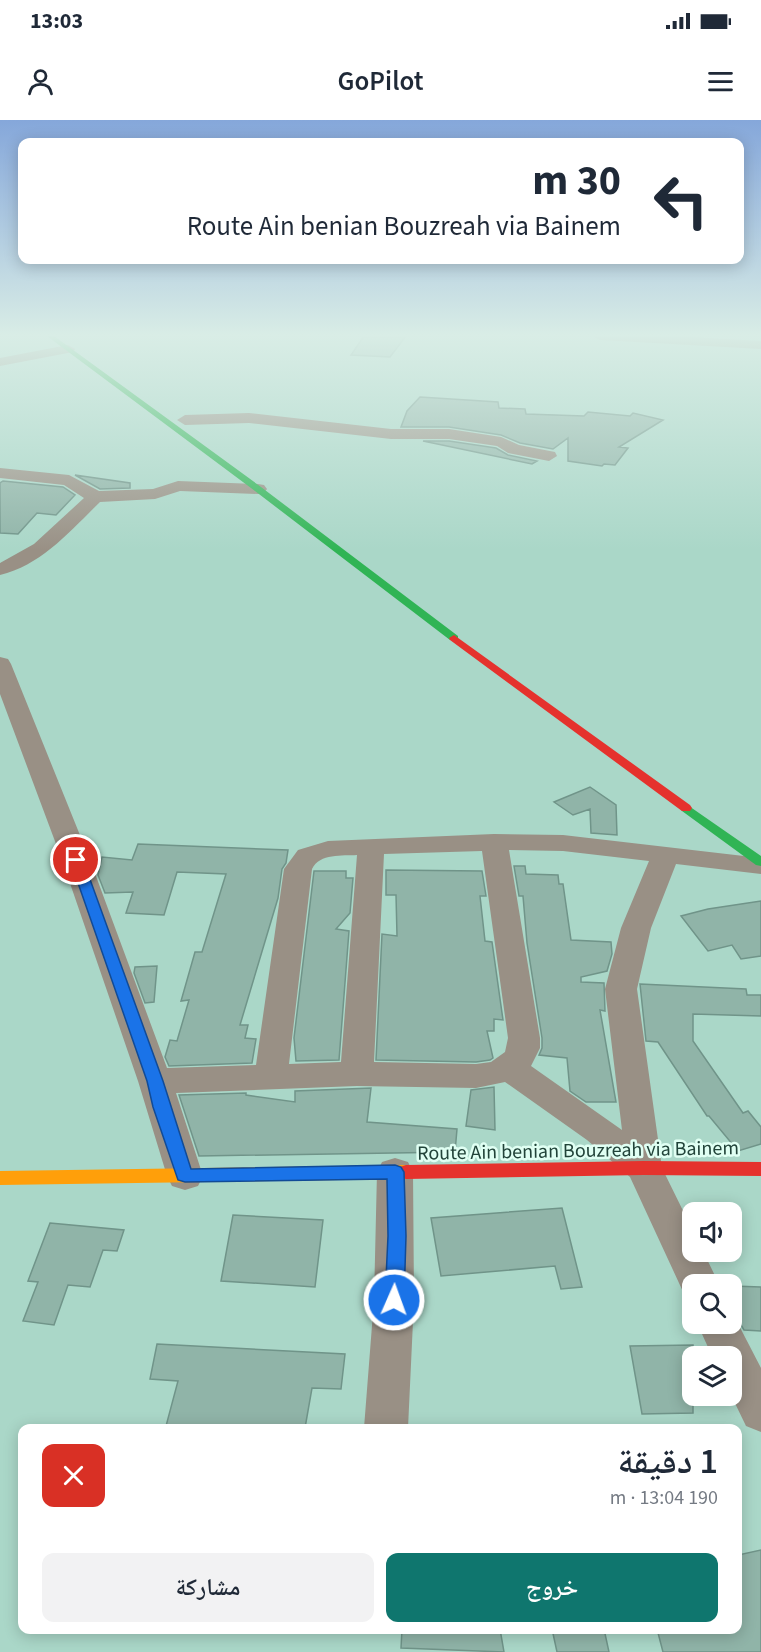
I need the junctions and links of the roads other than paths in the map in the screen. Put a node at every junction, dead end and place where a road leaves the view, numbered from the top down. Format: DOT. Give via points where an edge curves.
graph roads {
  1 [pos="152,407"];
  2 [pos="166,407"];
  3 [pos="185,420"];
  4 [pos="549,456"];
  5 [pos="0,473"];
  6 [pos="258,489"];
  7 [pos="95,497"];
  8 [pos="348,540"];
  9 [pos="0,569"];
  10 [pos="0,664"];
  11 [pos="494,842"];
  12 [pos="371,847"];
  13 [pos="666,854"];
  14 [pos="761,864"];
  15 [pos="509,1068"];
  16 [pos="357,1074"];
  17 [pos="271,1077"];
  18 [pos="155,1081"];
  19 [pos="644,1168"];
  20 [pos="761,1168"];
  21 [pos="395,1172"];
  22 [pos="185,1176"];
  23 [pos="0,1178"];
  24 [pos="694,1274"];
  25 [pos="722,1334"];
  26 [pos="761,1412"];
  27 [pos="386,1424"];
  1 -- 6 [label="main road"];
  2 -- 3 [label="main road"];
  3 -- 4 [label="street" via="272,419 391,434 511,438 512,448"];
  3 -- 8 [label="main road"];
  5 -- 7 [label="street" via="69,480"];
  6 -- 7 [label="street" via="178,486 155,494"];
  6 -- 14 [label="main road"];
  7 -- 9 [label="street" via="41,548"];
  10 -- 18 [label="street"];
  11 -- 12 [label="street"];
  11 -- 13 [label="street" via="563,843"];
  11 -- 15 [label="street" via="524,1038 521,1057"];
  12 -- 16 [label="street"];
  12 -- 17 [label="street" via="325,849 299,864"];
  13 -- 14 [label="street"];
  13 -- 19 [label="street" via="636,928 621,989"];
  15 -- 16 [label="street" via="476,1076"];
  15 -- 19 [label="street"];
  16 -- 17 [label="street"];
  17 -- 18 [label="street"];
  18 -- 22 [label="street"];
  19 -- 20 [label="main road, Route Ain benian Bouzreah via Bainem"];
  19 -- 21 [label="main road, Route Ain benian Bouzreah via Bainem"];
  19 -- 24 [label="street"];
  21 -- 22 [label="main road, Route Ain benian Bouzreah via Bainem"];
  21 -- 27 [label="street" via="397,1236"];
  22 -- 23 [label="main road, Route Ain benian Bouzreah via Bainem"];
  25 -- 26 [label="street"];
}
